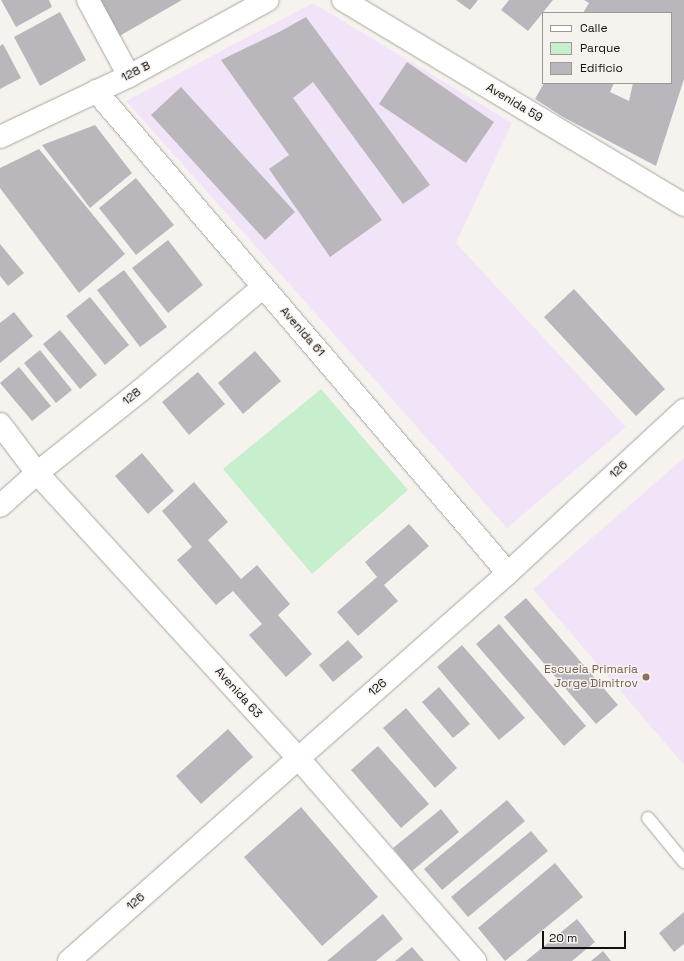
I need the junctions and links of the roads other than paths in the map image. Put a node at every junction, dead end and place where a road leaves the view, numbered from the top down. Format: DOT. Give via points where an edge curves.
graph roads {
  1 [pos="88,0"];
  2 [pos="268,0"];
  3 [pos="343,0"];
  4 [pos="129,76"];
  5 [pos="96,91"];
  6 [pos="0,137"];
  7 [pos="684,205"];
  8 [pos="263,287"];
  9 [pos="684,410"];
  10 [pos="0,424"];
  11 [pos="37,473"];
  12 [pos="0,506"];
  13 [pos="508,573"];
  14 [pos="298,759"];
  15 [pos="648,818"];
  16 [pos="684,862"];
  17 [pos="69,961"];
  18 [pos="475,961"];
  1 -- 4 [label="street"];
  2 -- 4 [label="street, 128 B"];
  3 -- 7 [label="street, Avenida 59"];
  4 -- 5 [label="street, 128 B"];
  5 -- 6 [label="street, 128 B"];
  5 -- 8 [label="street, Avenida 61"];
  8 -- 11 [label="street, 128" via="140,391"];
  8 -- 13 [label="street, Avenida 61"];
  9 -- 13 [label="street, 126"];
  10 -- 11 [label="street, Avenida 63"];
  11 -- 12 [label="street, 128"];
  11 -- 14 [label="street, Avenida 63"];
  13 -- 14 [label="street, 126"];
  14 -- 17 [label="street, 126"];
  14 -- 18 [label="street, Avenida 63"];
  15 -- 16 [label="lane"];
}
